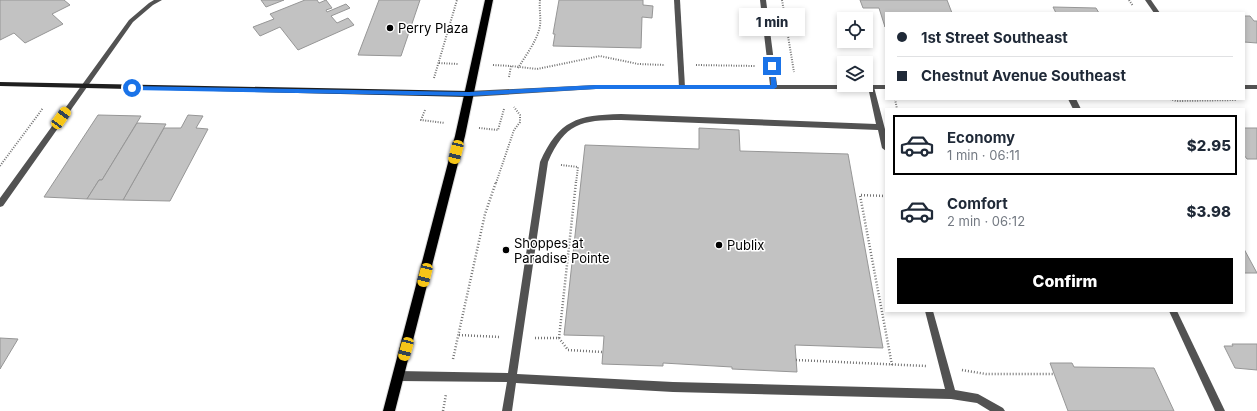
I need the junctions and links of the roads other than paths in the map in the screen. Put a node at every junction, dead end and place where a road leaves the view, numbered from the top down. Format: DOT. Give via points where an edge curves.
graph roads {
  1 [pos="159,0"];
  2 [pos="489,0"];
  3 [pos="677,0"];
  4 [pos="763,0"];
  5 [pos="1148,0"];
  6 [pos="1156,12"];
  7 [pos="0,84"];
  8 [pos="84,87"];
  9 [pos="682,87"];
  10 [pos="774,87"];
  11 [pos="837,87"];
  12 [pos="873,87"];
  13 [pos="885,87"];
  14 [pos="1245,87"];
  15 [pos="1257,87"];
  16 [pos="872,92"];
  17 [pos="469,94"];
  18 [pos="880,127"];
  19 [pos="885,144"];
  20 [pos="0,204"];
  21 [pos="929,312"];
  22 [pos="1173,312"];
  23 [pos="398,376"];
  24 [pos="513,378"];
  25 [pos="951,394"];
  26 [pos="389,411"];
  27 [pos="507,411"];
  28 [pos="1000,411"];
  29 [pos="1220,411"];
  1 -- 8 [label="street" via="131,21"];
  2 -- 17 [label="main road"];
  3 -- 9 [label="street"];
  4 -- 10 [label="street"];
  5 -- 6 [label="street"];
  7 -- 8 [label="street"];
  8 -- 17 [label="street"];
  8 -- 20 [label="street"];
  9 -- 10 [label="street"];
  9 -- 17 [label="street" via="596,87"];
  10 -- 11 [label="street"];
  12 -- 13 [label="street"];
  14 -- 15 [label="street"];
  16 -- 18 [label="street"];
  17 -- 23 [label="main road"];
  18 -- 19 [label="street"];
  18 -- 24 [label="street" via="603,117 569,125 550,145 544,162"];
  21 -- 25 [label="street"];
  22 -- 29 [label="street"];
  23 -- 24 [label="street"];
  23 -- 26 [label="main road"];
  24 -- 25 [label="street" via="673,387"];
  24 -- 27 [label="street"];
  25 -- 28 [label="street" via="978,399"];
}
